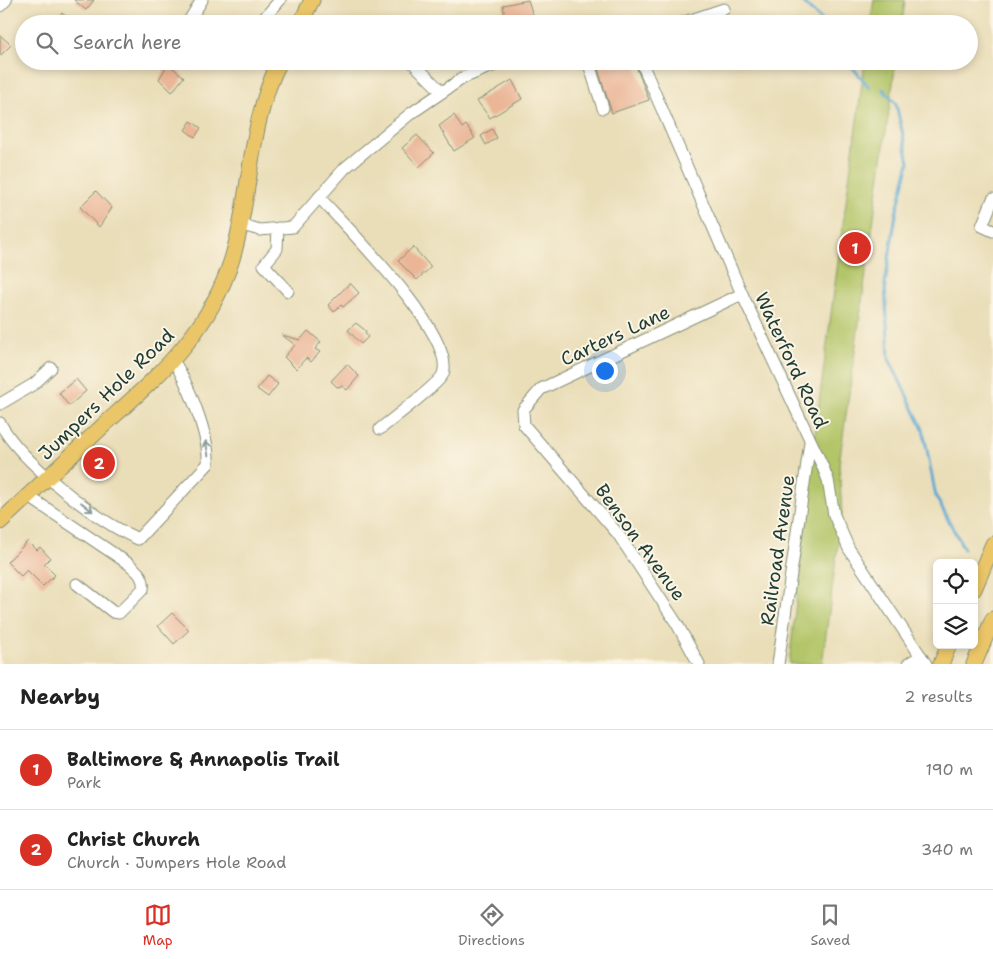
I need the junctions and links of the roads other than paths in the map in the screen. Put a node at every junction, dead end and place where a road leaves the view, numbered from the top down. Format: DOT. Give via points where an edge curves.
graph roads {
  1 [pos="6,0"];
  2 [pos="202,0"];
  3 [pos="280,0"];
  4 [pos="312,0"];
  5 [pos="0,6"];
  6 [pos="724,10"];
  7 [pos="193,15"];
  8 [pos="267,15"];
  9 [pos="304,15"];
  10 [pos="708,15"];
  11 [pos="276,70"];
  12 [pos="420,70"];
  13 [pos="482,70"];
  14 [pos="591,70"];
  15 [pos="645,70"];
  16 [pos="442,92"];
  17 [pos="603,108"];
  18 [pos="319,197"];
  19 [pos="993,199"];
  20 [pos="242,226"];
  21 [pos="278,228"];
  22 [pos="993,231"];
  23 [pos="288,291"];
  24 [pos="742,294"];
  25 [pos="173,360"];
  26 [pos="51,368"];
  27 [pos="0,404"];
  28 [pos="0,423"];
  29 [pos="524,426"];
  30 [pos="380,429"];
  31 [pos="810,442"];
  32 [pos="49,477"];
  33 [pos="28,496"];
  34 [pos="0,522"];
  35 [pos="993,544"];
  36 [pos="978,580"];
  37 [pos="77,584"];
  38 [pos="993,619"];
  39 [pos="947,649"];
  40 [pos="923,660"];
  41 [pos="699,664"];
  42 [pos="778,664"];
  43 [pos="908,664"];
  44 [pos="941,664"];
  45 [pos="974,664"];
  1 -- 5 [label="street"];
  2 -- 7 [label="street"];
  3 -- 8 [label="street"];
  4 -- 9 [label="main road"];
  6 -- 10 [label="street"];
  11 -- 20 [label="main road, Jumpers Hole Road" via="258,123"];
  12 -- 16 [label="street"];
  13 -- 16 [label="street"];
  14 -- 17 [label="street"];
  15 -- 24 [label="street, Waterford Road"];
  16 -- 18 [label="street" via="345,168"];
  18 -- 21 [label="street" via="293,227"];
  18 -- 30 [label="street" via="408,296 436,337 446,362 443,376"];
  19 -- 22 [label="street" via="982,226"];
  20 -- 21 [label="street" via="260,230"];
  20 -- 25 [label="main road, Jumpers Hole Road" via="214,306"];
  21 -- 23 [label="street" via="277,249 264,265"];
  24 -- 29 [label="street, Carters Lane" via="541,389 523,410"];
  24 -- 31 [label="street, Waterford Road"];
  25 -- 32 [label="main road, Jumpers Hole Road"];
  32 -- 25 [label="street, one-way" via="116,529 138,539 208,464 209,449 183,376"];
  26 -- 27 [label="street" via="34,384"];
  28 -- 32 [label="street"];
  29 -- 41 [label="street, Benson Avenue" via="618,534"];
  31 -- 40 [label="street, Waterford Road" via="828,480 839,531 848,549"];
  31 -- 42 [label="street, Railroad Avenue"];
  32 -- 33 [label="main road, Jumpers Hole Road"];
  33 -- 34 [label="main road, Jumpers Hole Road"];
  33 -- 37 [label="street" via="129,564 138,571 144,584 143,589 119,613 113,612"];
  35 -- 36 [label="main road"];
  38 -- 45 [label="main road"];
  39 -- 44 [label="main road"];
  40 -- 43 [label="street"];
}
